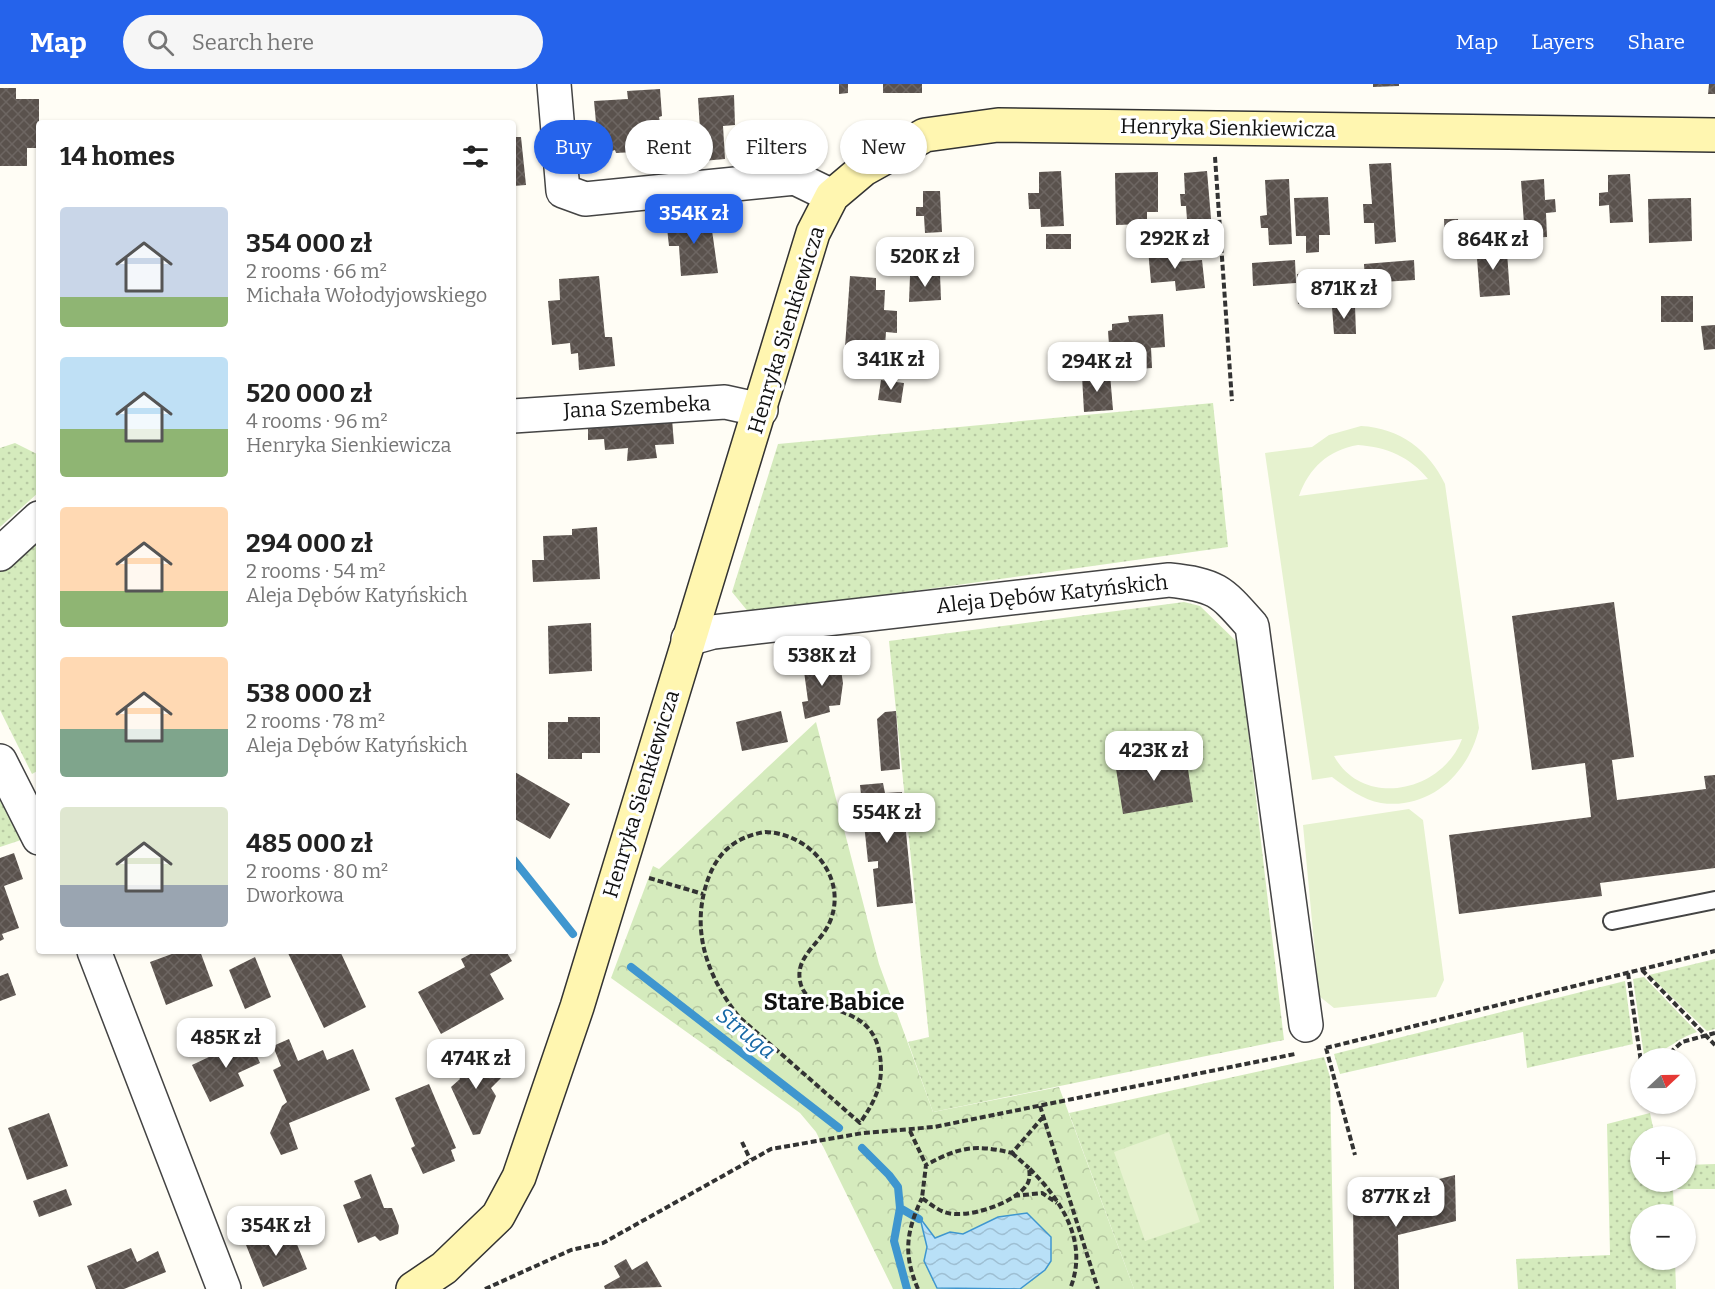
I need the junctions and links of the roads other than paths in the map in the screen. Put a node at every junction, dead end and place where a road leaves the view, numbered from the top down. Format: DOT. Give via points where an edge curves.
graph roads {
  1 [pos="554,84"];
  2 [pos="1715,135"];
  3 [pos="832,196"];
  4 [pos="761,410"];
  5 [pos="516,416"];
  6 [pos="36,521"];
  7 [pos="0,554"];
  8 [pos="688,639"];
  9 [pos="0,761"];
  10 [pos="36,832"];
  11 [pos="1715,900"];
  12 [pos="1612,921"];
  13 [pos="95,954"];
  14 [pos="1313,1044"];
  15 [pos="225,1289"];
  16 [pos="413,1289"];
  1 -- 3 [label="street" via="563,191 571,196 585,199 795,178"];
  2 -- 3 [label="street, Henryka Sienkiewicza" via="998,125 925,135 864,169"];
  3 -- 4 [label="street, Henryka Sienkiewicza" via="813,233"];
  4 -- 5 [label="street, Jana Szembeka" via="725,402"];
  4 -- 8 [label="street, Henryka Sienkiewicza"];
  6 -- 7 [label="street"];
  8 -- 14 [label="street, Aleja Dębów Katyńskich" via="713,632 1169,580 1204,584 1225,595 1252,626"];
  8 -- 16 [label="street, Henryka Sienkiewicza" via="577,1007 510,1198 474,1241"];
  9 -- 10 [label="street"];
  11 -- 12 [label="lane"];
  13 -- 15 [label="street"];
}
